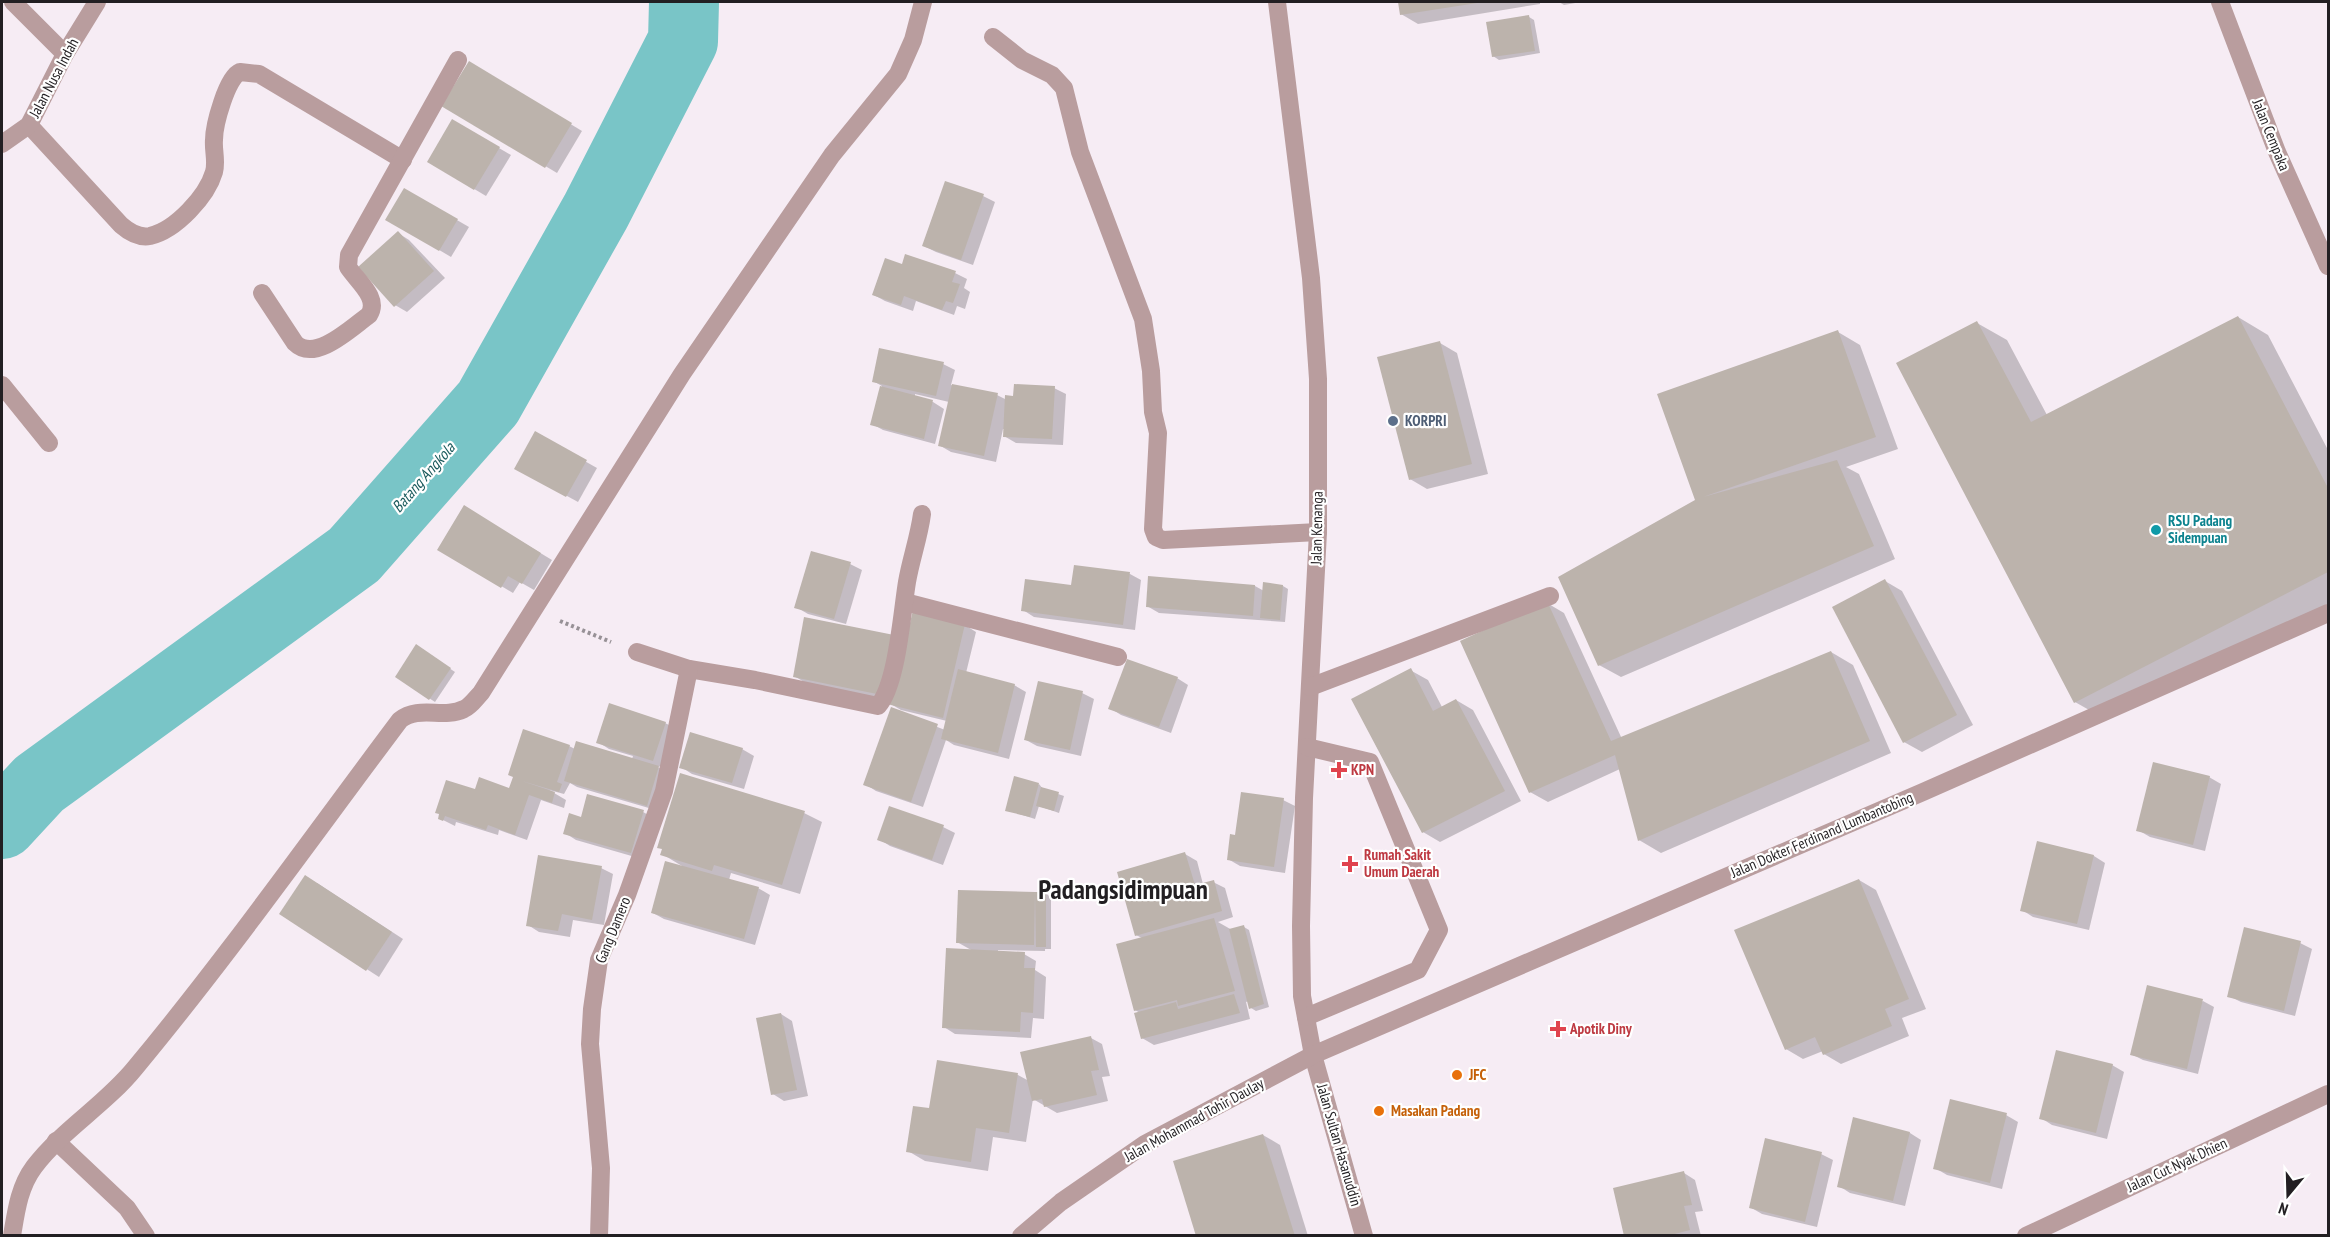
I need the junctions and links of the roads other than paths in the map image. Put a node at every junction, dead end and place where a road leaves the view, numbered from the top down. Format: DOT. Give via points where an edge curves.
graph roads {
  1 [pos="13,2"];
  2 [pos="97,2"];
  3 [pos="923,2"];
  4 [pos="1277,2"];
  5 [pos="2220,2"];
  6 [pos="993,37"];
  7 [pos="65,54"];
  8 [pos="458,60"];
  9 [pos="29,125"];
  10 [pos="2,144"];
  11 [pos="403,160"];
  12 [pos="2328,266"];
  13 [pos="262,293"];
  14 [pos="2,384"];
  15 [pos="49,443"];
  16 [pos="922,514"];
  17 [pos="1318,532"];
  18 [pos="1550,596"];
  19 [pos="905,602"];
  20 [pos="2328,613"];
  21 [pos="637,652"];
  22 [pos="1118,657"];
  23 [pos="689,669"];
  24 [pos="1310,687"];
  25 [pos="1307,747"];
  26 [pos="1306,1017"];
  27 [pos="1313,1054"];
  28 [pos="2328,1094"];
  29 [pos="56,1141"];
  30 [pos="12,1236"];
  31 [pos="146,1236"];
  32 [pos="599,1236"];
  33 [pos="1021,1236"];
  34 [pos="1364,1236"];
  35 [pos="2026,1236"];
  1 -- 7 [label="street"];
  2 -- 7 [label="street, Jalan Nusa Indah"];
  3 -- 29 [label="street" via="913,40 898,74 832,155 682,374 473,703 464,710 416,712 400,720 176,1019 125,1080"];
  4 -- 17 [label="street, Jalan Kenanga" via="1312,289 1318,379"];
  5 -- 12 [label="street, Jalan Cempaka" via="2277,152"];
  6 -- 17 [label="street" via="1022,60 1052,75 1064,88 1080,152 1143,319 1158,433 1153,529 1156,537 1163,540"];
  7 -- 9 [label="street, Jalan Nusa Indah"];
  8 -- 11 [label="street"];
  9 -- 10 [label="street, Jalan Nusa Indah"];
  9 -- 11 [label="street" via="121,225 139,236 163,231 193,208 210,183 215,169 213,138 231,78 240,72 259,74"];
  11 -- 13 [label="street" via="348,260 348,267 373,300 369,315 320,349 307,350 295,343"];
  14 -- 15 [label="street"];
  16 -- 19 [label="street"];
  17 -- 24 [label="street, Jalan Kenanga"];
  18 -- 24 [label="street"];
  19 -- 22 [label="street"];
  19 -- 23 [label="street" via="891,674 878,706"];
  20 -- 27 [label="street, Jalan Dokter Ferdinand Lumbantobing"];
  21 -- 23 [label="street"];
  23 -- 32 [label="street, Gang Damero" via="664,791 599,960 591,1044 601,1168"];
  24 -- 25 [label="street, Jalan Kenanga"];
  25 -- 26 [label="street, Jalan Kenanga" via="1301,927"];
  25 -- 26 [label="street" via="1370,762 1439,930 1418,970"];
  26 -- 27 [label="street, Jalan Kenanga"];
  27 -- 33 [label="street, Jalan Mohammad Tohir Daulay" via="1146,1144 1061,1202"];
  27 -- 34 [label="street, Jalan Sultan Hasanuddin"];
  28 -- 35 [label="street, Jalan Cut Nyak Dhien"];
  29 -- 30 [label="street" via="23,1185"];
  29 -- 31 [label="street" via="127,1208"];
}
